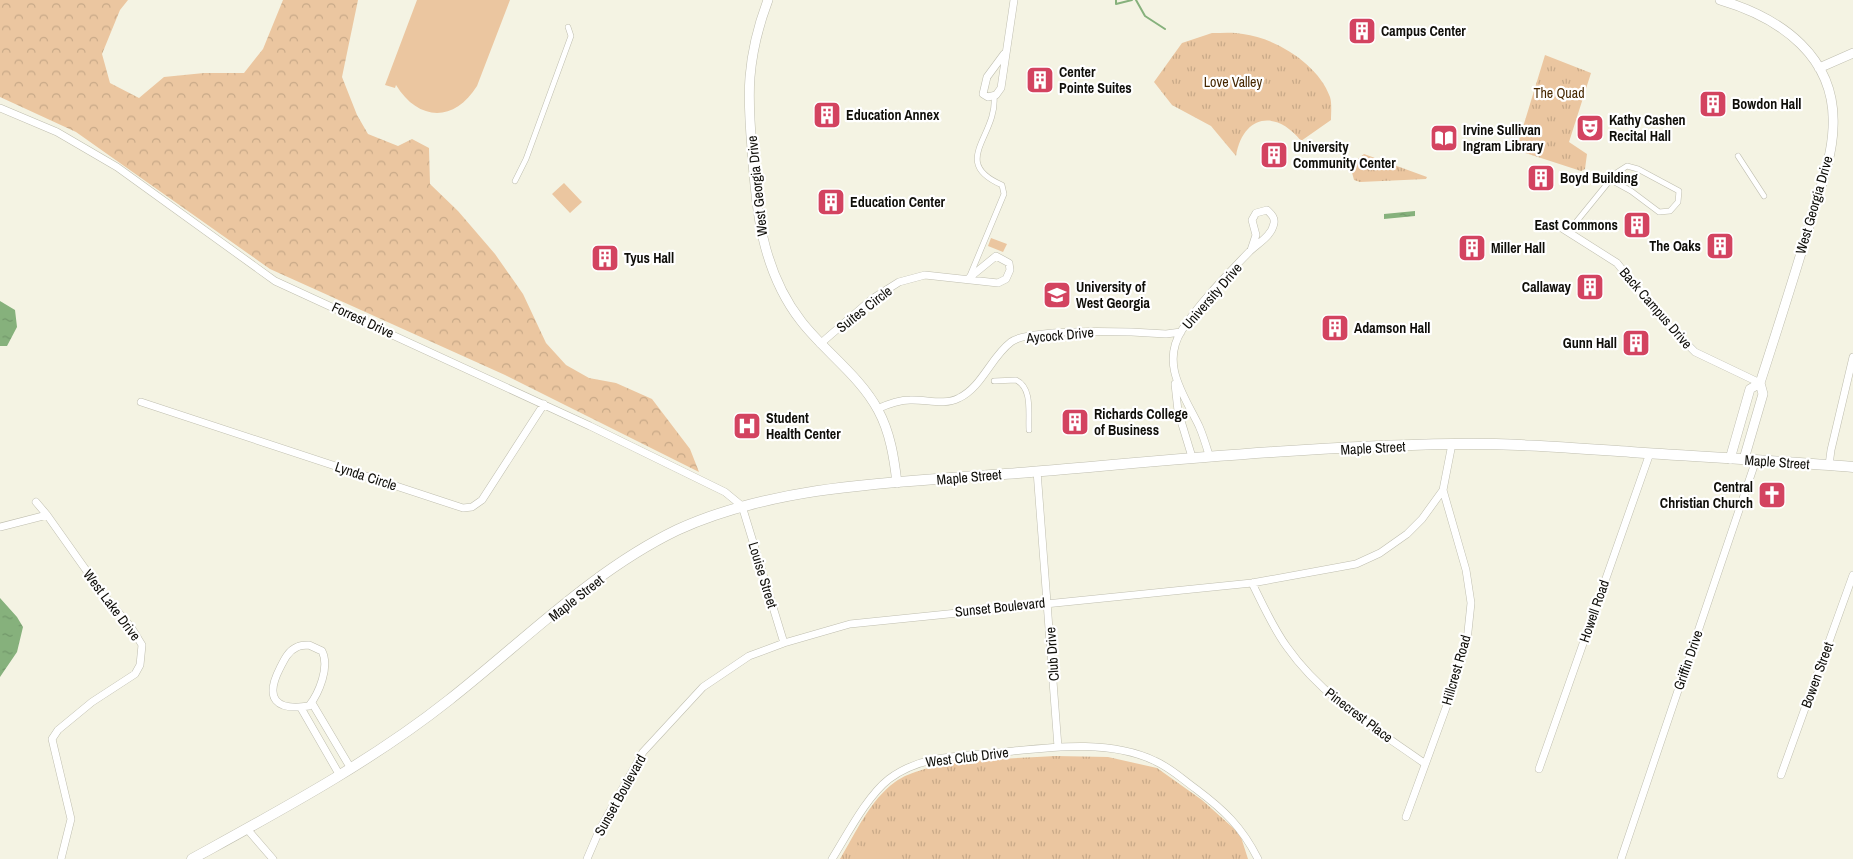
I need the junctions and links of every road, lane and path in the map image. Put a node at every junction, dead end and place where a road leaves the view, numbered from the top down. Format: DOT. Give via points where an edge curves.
graph roads {
  1 [pos="768,0"];
  2 [pos="1014,0"];
  3 [pos="1723,0"];
  4 [pos="568,27"];
  5 [pos="1853,53"];
  6 [pos="1004,54"];
  7 [pos="1819,68"];
  8 [pos="994,96"];
  9 [pos="0,108"];
  10 [pos="1738,156"];
  11 [pos="1611,180"];
  12 [pos="515,181"];
  13 [pos="1764,196"];
  14 [pos="1557,225"];
  15 [pos="1568,232"];
  16 [pos="1251,250"];
  17 [pos="969,278"];
  18 [pos="1181,332"];
  19 [pos="820,344"];
  20 [pos="1853,357"];
  21 [pos="994,381"];
  22 [pos="1175,381"];
  23 [pos="1760,383"];
  24 [pos="141,402"];
  25 [pos="544,404"];
  26 [pos="877,409"];
  27 [pos="1029,430"];
  28 [pos="1452,444"];
  29 [pos="1650,453"];
  30 [pos="1209,455"];
  31 [pos="1192,457"];
  32 [pos="1730,459"];
  33 [pos="1744,459"];
  34 [pos="1756,460"];
  35 [pos="1829,465"];
  36 [pos="1853,467"];
  37 [pos="1037,471"];
  38 [pos="897,483"];
  39 [pos="1443,490"];
  40 [pos="36,502"];
  41 [pos="742,506"];
  42 [pos="47,515"];
  43 [pos="0,527"];
  44 [pos="1853,575"];
  45 [pos="1252,583"];
  46 [pos="1048,603"];
  47 [pos="784,643"];
  48 [pos="312,702"];
  49 [pos="301,708"];
  50 [pos="1058,747"];
  51 [pos="1424,764"];
  52 [pos="350,767"];
  53 [pos="1539,769"];
  54 [pos="339,774"];
  55 [pos="1781,775"];
  56 [pos="1406,817"];
  57 [pos="247,829"];
  58 [pos="62,859"];
  59 [pos="192,859"];
  60 [pos="273,859"];
  61 [pos="587,859"];
  62 [pos="832,859"];
  63 [pos="1258,859"];
  64 [pos="1621,859"];
  1 -- 19 [label="street, West Georgia Drive" via="750,77 760,234 780,288"];
  2 -- 6 [label="street"];
  3 -- 7 [label="street, West Georgia Drive" via="1783,27 1798,40"];
  4 -- 12 [label="street" via="570,36"];
  5 -- 7 [label="street"];
  6 -- 8 [label="street" via="1002,82"];
  6 -- 8 [label="street" via="987,77 982,90 988,96"];
  7 -- 23 [label="street, West Georgia Drive" via="1831,102 1832,144"];
  8 -- 17 [label="street" via="993,119 976,157 985,178 1002,184 1004,194"];
  9 -- 25 [label="street, Forrest Drive" via="57,132 117,167 275,281"];
  10 -- 13 [label="street"];
  11 -- 11 [label="street" via="1627,166 1638,169 1679,191 1678,202 1670,211 1659,212"];
  11 -- 15 [label="street"];
  14 -- 15 [label="street, Back Campus Drive"];
  15 -- 23 [label="street, Back Campus Drive" via="1617,263 1660,317 1695,352"];
  16 -- 16 [label="street, University Drive" via="1265,238 1274,222 1267,210 1256,213 1252,220 1256,235"];
  16 -- 18 [label="street, University Drive"];
  17 -- 17 [label="street, Suites Circle" via="998,282 1006,279 1009,262 996,256"];
  17 -- 19 [label="street, Suites Circle" via="925,275 899,282 872,299"];
  18 -- 22 [label="street, University Drive" via="1172,360"];
  18 -- 26 [label="street, Aycock Drive" via="1072,332 1016,339 959,398 942,402 894,402"];
  19 -- 26 [label="street, West Georgia Drive" via="866,392"];
  20 -- 35 [label="street"];
  21 -- 27 [label="street" via="1016,380 1023,386 1028,400"];
  22 -- 30 [label="street, University Drive" via="1199,427"];
  22 -- 31 [label="street" via="1178,411"];
  23 -- 32 [label="street" via="1750,388"];
  23 -- 33 [label="street, West Georgia Drive" via="1763,394"];
  24 -- 25 [label="street, Lynda Circle" via="463,508 472,507 482,500"];
  25 -- 41 [label="street, Forrest Drive" via="726,492"];
  26 -- 38 [label="street, West Georgia Drive" via="889,438"];
  28 -- 29 [label="main road, Maple Street"];
  28 -- 30 [label="main road, Maple Street"];
  28 -- 39 [label="street, Sunset Boulevard"];
  29 -- 32 [label="main road, Maple Street"];
  29 -- 53 [label="street, Howell Road"];
  30 -- 31 [label="main road, Maple Street"];
  31 -- 37 [label="main road, Maple Street"];
  32 -- 33 [label="main road, Maple Street"];
  33 -- 34 [label="main road, Maple Street"];
  34 -- 35 [label="main road, Maple Street"];
  34 -- 64 [label="street, Griffin Drive"];
  35 -- 36 [label="main road, Maple Street"];
  37 -- 38 [label="main road, Maple Street"];
  37 -- 46 [label="street, Club Drive"];
  38 -- 41 [label="main road, Maple Street" via="788,496"];
  39 -- 45 [label="street, Sunset Boulevard" via="1407,534 1380,553 1356,564"];
  39 -- 51 [label="street, Hillcrest Road" via="1466,570 1471,602 1467,640 1451,694"];
  40 -- 42 [label="street"];
  41 -- 47 [label="street, Louise Street"];
  41 -- 52 [label="main road, Maple Street" via="675,531 639,552 581,593 445,703"];
  42 -- 43 [label="street"];
  42 -- 58 [label="street, West Lake Drive" via="103,594 131,626 142,646 135,674 92,702 52,738 71,818"];
  44 -- 55 [label="street, Bowen Street"];
  45 -- 46 [label="street, Sunset Boulevard"];
  45 -- 51 [label="street, Pinecrest Place" via="1287,647 1307,672 1331,696"];
  46 -- 47 [label="street, Sunset Boulevard" via="850,624"];
  46 -- 50 [label="street, Club Drive"];
  47 -- 61 [label="street, Sunset Boulevard" via="749,656 703,687 643,752"];
  48 -- 49 [label="street"];
  48 -- 49 [label="street" via="325,661 318,648 302,645 287,654 271,690 273,698 280,704"];
  48 -- 52 [label="street"];
  49 -- 54 [label="street"];
  50 -- 62 [label="street, West Club Drive" via="943,758 915,764 888,779 862,811"];
  50 -- 63 [label="street, West Club Drive" via="1111,749 1156,761 1215,802 1235,823"];
  51 -- 56 [label="street, Hillcrest Road"];
  52 -- 54 [label="main road, Maple Street"];
  54 -- 57 [label="main road, Maple Street"];
  57 -- 59 [label="main road, Maple Street"];
  57 -- 60 [label="street"];
}
